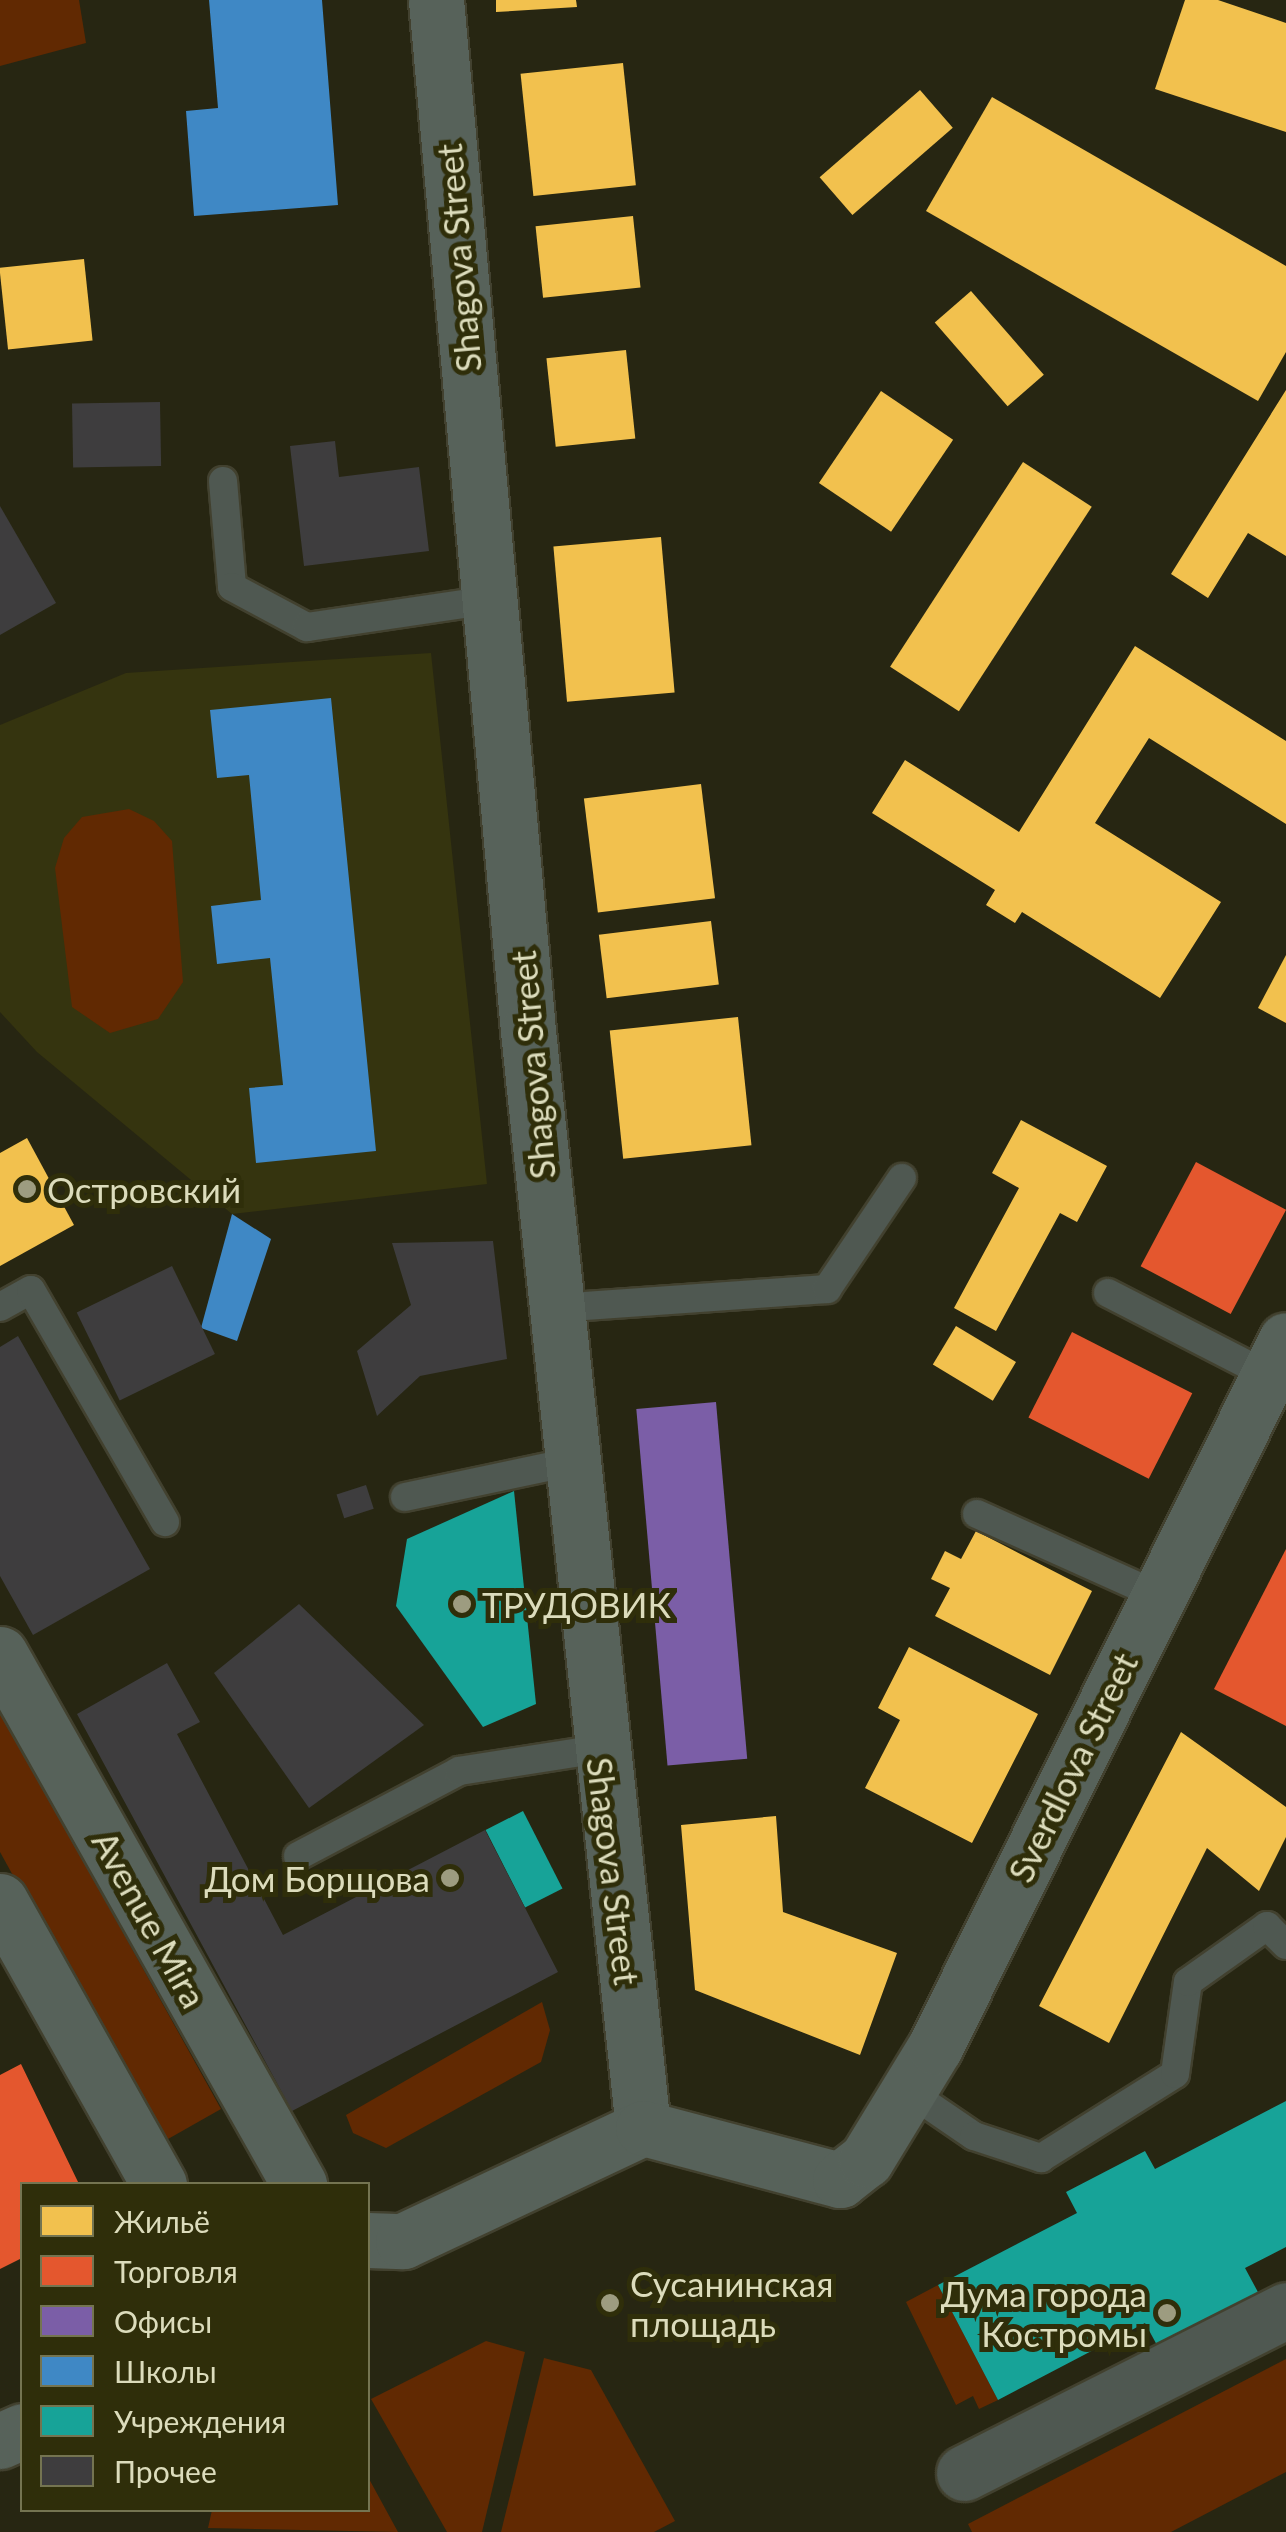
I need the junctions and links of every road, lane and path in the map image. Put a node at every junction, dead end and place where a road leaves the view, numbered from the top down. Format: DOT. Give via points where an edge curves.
graph roads {
  1 [pos="436,0"];
  2 [pos="222,481"];
  3 [pos="489,600"];
  4 [pos="902,1178"];
  5 [pos="1108,1294"];
  6 [pos="0,1307"];
  7 [pos="556,1308"];
  8 [pos="1280,1366"];
  9 [pos="571,1462"];
  10 [pos="404,1497"];
  11 [pos="977,1514"];
  12 [pos="164,1522"];
  13 [pos="1157,1595"];
  14 [pos="0,1654"];
  15 [pos="599,1749"];
  16 [pos="298,1856"];
  17 [pos="0,1901"];
  18 [pos="1286,1945"];
  19 [pos="908,2091"];
  20 [pos="643,2128"];
  21 [pos="159,2182"];
  22 [pos="298,2182"];
  23 [pos="370,2240"];
  24 [pos="1286,2310"];
  25 [pos="964,2473"];
  1 -- 3 [label="street, Shagova Street"];
  2 -- 3 [label="lane" via="232,587 307,627"];
  3 -- 7 [label="street, Shagova Street"];
  4 -- 7 [label="lane" via="826,1289"];
  5 -- 8 [label="lane"];
  6 -- 12 [label="lane" via="31,1290"];
  7 -- 9 [label="street, Shagova Street"];
  8 -- 13 [label="street, Sverdlova Street"];
  9 -- 10 [label="lane"];
  9 -- 15 [label="street, Shagova Street"];
  11 -- 13 [label="lane"];
  13 -- 19 [label="street, Sverdlova Street"];
  14 -- 22 [label="street, Avenue Mira"];
  15 -- 16 [label="lane" via="459,1771"];
  15 -- 20 [label="street, Shagova Street"];
  17 -- 21 [label="street"];
  18 -- 19 [label="lane" via="1266,1926 1188,1982 1175,2074 1041,2158 974,2136"];
  19 -- 20 [label="street, Sverdlova Street" via="866,2160 840,2180"];
  20 -- 23 [label="street" via="403,2241"];
  24 -- 25 [label="street"];
}
